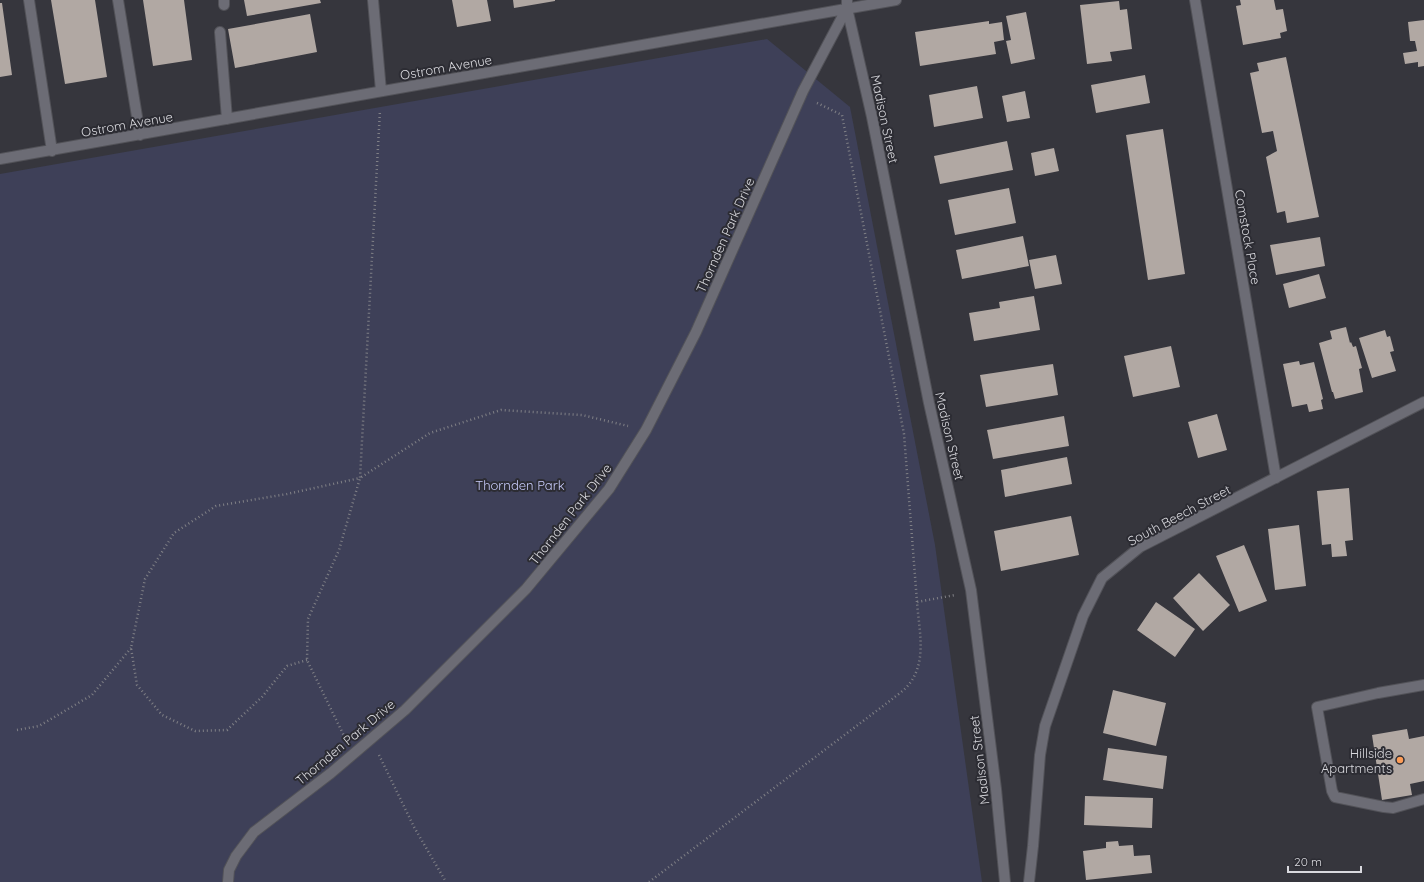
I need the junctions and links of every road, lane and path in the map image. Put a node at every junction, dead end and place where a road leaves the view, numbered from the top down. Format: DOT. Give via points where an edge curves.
graph roads {
  1 [pos="29,0"];
  2 [pos="118,0"];
  3 [pos="373,0"];
  4 [pos="896,0"];
  5 [pos="1194,0"];
  6 [pos="847,4"];
  7 [pos="220,32"];
  8 [pos="381,91"];
  9 [pos="801,95"];
  10 [pos="228,119"];
  11 [pos="140,135"];
  12 [pos="52,151"];
  13 [pos="0,159"];
  14 [pos="1424,402"];
  15 [pos="646,430"];
  16 [pos="360,478"];
  17 [pos="1276,478"];
  18 [pos="970,590"];
  19 [pos="917,602"];
  20 [pos="131,648"];
  21 [pos="306,660"];
  22 [pos="1424,685"];
  23 [pos="17,730"];
  24 [pos="353,754"];
  25 [pos="1424,799"];
  26 [pos="228,882"];
  27 [pos="446,882"];
  28 [pos="649,882"];
  29 [pos="1005,882"];
  30 [pos="1029,882"];
  1 -- 12 [label="street"];
  2 -- 11 [label="street"];
  3 -- 8 [label="street"];
  4 -- 6 [label="street, Ostrom Avenue"];
  5 -- 17 [label="street, Comstock Place"];
  6 -- 8 [label="street, Ostrom Avenue"];
  6 -- 9 [label="street, Thornden Park Drive"];
  6 -- 18 [label="street, Madison Street"];
  7 -- 10 [label="street"];
  8 -- 10 [label="street, Ostrom Avenue"];
  8 -- 16 [label="path"];
  9 -- 15 [label="street, Thornden Park Drive" via="696,332"];
  9 -- 19 [label="path" via="842,115 904,434"];
  10 -- 11 [label="street, Ostrom Avenue"];
  11 -- 12 [label="street, Ostrom Avenue"];
  12 -- 13 [label="street, Ostrom Avenue"];
  14 -- 17 [label="street, South Beech Street"];
  15 -- 16 [label="path" via="582,415 502,410 430,433"];
  15 -- 24 [label="street, Thornden Park Drive" via="609,489 526,589 404,710"];
  16 -- 20 [label="path" via="216,506 174,532 145,579"];
  16 -- 21 [label="path" via="339,550 308,619"];
  17 -- 30 [label="street, South Beech Street" via="1140,547 1102,578 1083,616 1045,726 1040,754"];
  18 -- 19 [label="path"];
  18 -- 29 [label="street, Madison Street" via="996,789"];
  19 -- 28 [label="path" via="921,656 918,670 909,684 885,705"];
  20 -- 21 [label="path" via="137,685 162,715 195,731 227,730 262,697 288,666"];
  20 -- 23 [label="path" via="92,695 39,726"];
  21 -- 24 [label="path"];
  22 -- 25 [label="street" via="1316,707 1335,797 1388,808"];
  24 -- 26 [label="street, Thornden Park Drive" via="254,832 236,856 229,870"];
  24 -- 27 [label="path" via="378,753 414,827"];
}
